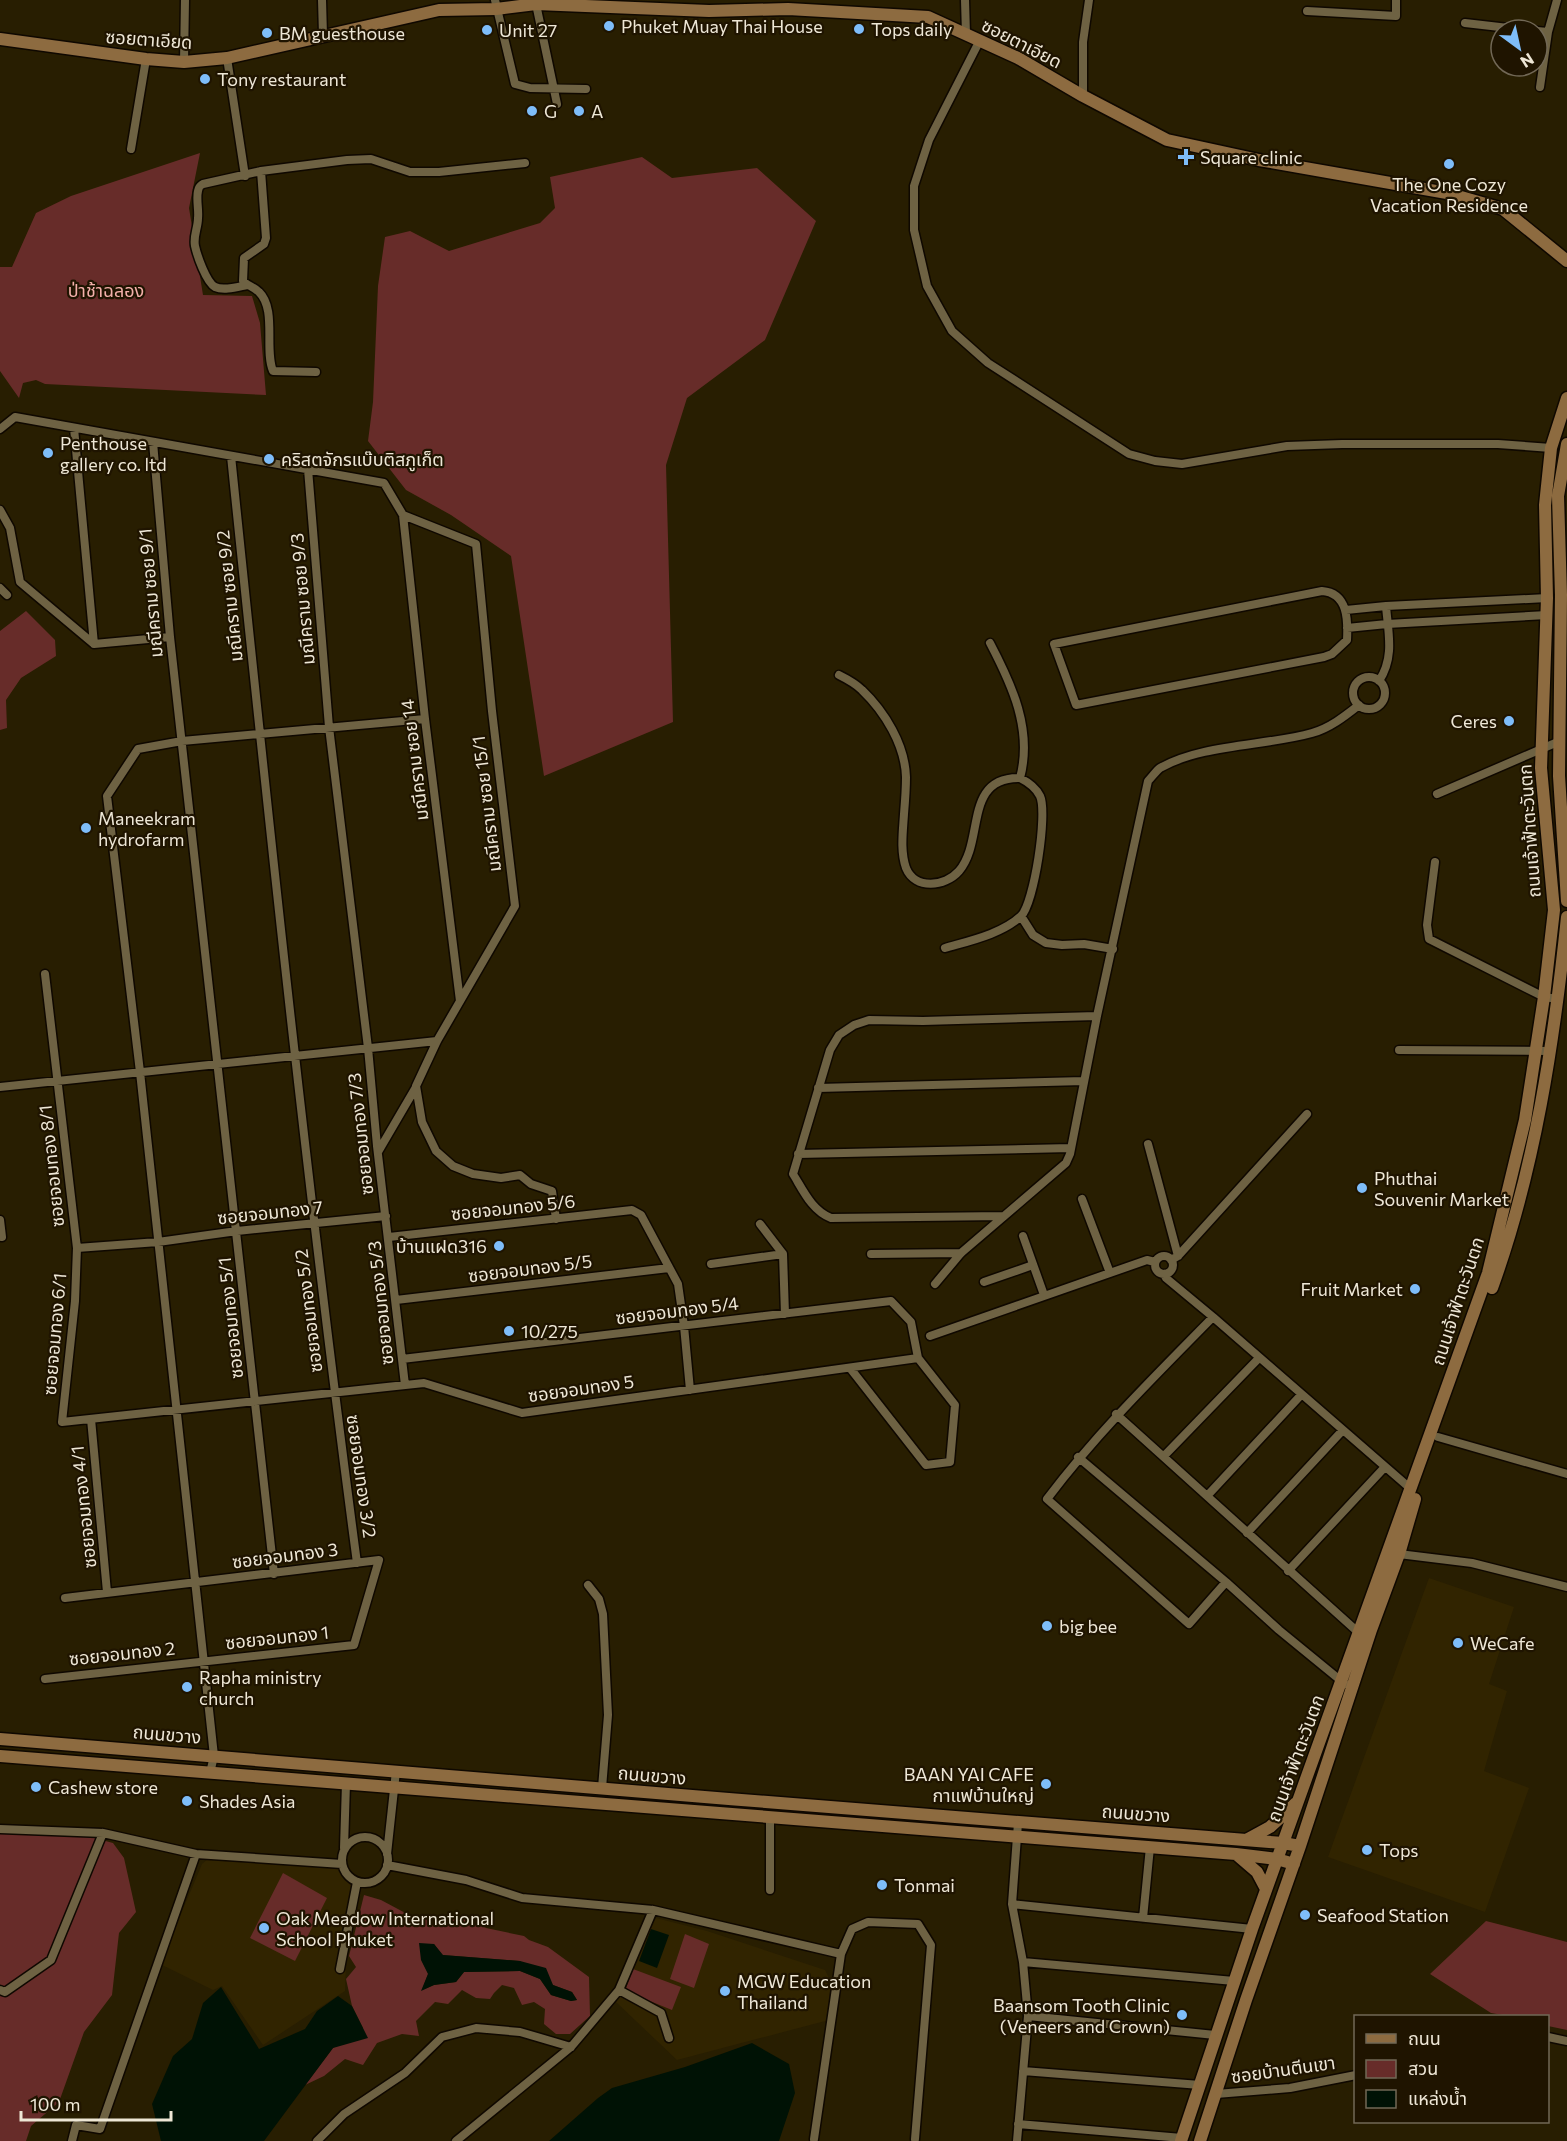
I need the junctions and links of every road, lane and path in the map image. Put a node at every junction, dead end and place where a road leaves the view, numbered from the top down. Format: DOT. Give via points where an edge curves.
graph roads {
  1 [pos="185,0"];
  2 [pos="322,0"];
  3 [pos="965,0"];
  4 [pos="1089,0"];
  5 [pos="1396,0"];
  6 [pos="1557,0"];
  7 [pos="495,4"];
  8 [pos="536,4"];
  9 [pos="637,4"];
  10 [pos="788,4"];
  11 [pos="709,6"];
  12 [pos="1306,11"];
  13 [pos="1465,23"];
  14 [pos="1489,26"];
  15 [pos="1549,28"];
  16 [pos="966,34"];
  17 [pos="323,35"];
  18 [pos="0,39"];
  19 [pos="980,40"];
  20 [pos="227,58"];
  21 [pos="146,59"];
  22 [pos="184,62"];
  23 [pos="1541,78"];
  24 [pos="1540,87"];
  25 [pos="586,88"];
  26 [pos="554,89"];
  27 [pos="1083,96"];
  28 [pos="557,104"];
  29 [pos="131,149"];
  30 [pos="525,163"];
  31 [pos="261,171"];
  32 [pos="245,176"];
  33 [pos="1567,261"];
  34 [pos="247,285"];
  35 [pos="315,372"];
  36 [pos="1567,398"];
  37 [pos="74,428"];
  38 [pos="0,429"];
  39 [pos="153,442"];
  40 [pos="1567,444"];
  41 [pos="1551,448"];
  42 [pos="231,456"];
  43 [pos="308,469"];
  44 [pos="0,510"];
  45 [pos="403,514"];
  46 [pos="0,588"];
  47 [pos="7,595"];
  48 [pos="1547,598"];
  49 [pos="1386,606"];
  50 [pos="1346,610"];
  51 [pos="1546,615"];
  52 [pos="1387,624"];
  53 [pos="1347,628"];
  54 [pos="170,637"];
  55 [pos="990,643"];
  56 [pos="94,644"];
  57 [pos="839,675"];
  58 [pos="1379,681"];
  59 [pos="1359,705"];
  60 [pos="425,719"];
  61 [pos="329,727"];
  62 [pos="260,734"];
  63 [pos="182,741"];
  64 [pos="1560,741"];
  65 [pos="1542,747"];
  66 [pos="1563,777"];
  67 [pos="1020,778"];
  68 [pos="1437,794"];
  69 [pos="1435,862"];
  70 [pos="1567,901"];
  71 [pos="1021,916"];
  72 [pos="1567,917"];
  73 [pos="945,948"];
  74 [pos="1113,949"];
  75 [pos="1564,968"];
  76 [pos="45,974"];
  77 [pos="1544,997"];
  78 [pos="1558,999"];
  79 [pos="460,1001"];
  80 [pos="1097,1016"];
  81 [pos="437,1041"];
  82 [pos="368,1048"];
  83 [pos="1399,1050"];
  84 [pos="1536,1050"];
  85 [pos="1549,1051"];
  86 [pos="294,1056"];
  87 [pos="218,1064"];
  88 [pos="140,1072"];
  89 [pos="58,1081"];
  90 [pos="1084,1081"];
  91 [pos="416,1086"];
  92 [pos="0,1087"];
  93 [pos="818,1088"];
  94 [pos="1307,1114"];
  95 [pos="1148,1144"];
  96 [pos="1071,1148"];
  97 [pos="378,1152"];
  98 [pos="798,1154"];
  99 [pos="1082,1199"];
  100 [pos="386,1216"];
  101 [pos="1004,1216"];
  102 [pos="556,1219"];
  103 [pos="0,1220"];
  104 [pos="760,1224"];
  105 [pos="314,1225"];
  106 [pos="237,1231"];
  107 [pos="1023,1236"];
  108 [pos="2,1237"];
  109 [pos="389,1237"];
  110 [pos="158,1242"];
  111 [pos="77,1248"];
  112 [pos="961,1253"];
  113 [pos="783,1254"];
  114 [pos="871,1254"];
  115 [pos="1174,1258"];
  116 [pos="1155,1262"];
  117 [pos="711,1264"];
  118 [pos="1033,1265"];
  119 [pos="669,1268"];
  120 [pos="1110,1273"];
  121 [pos="1164,1274"];
  122 [pos="984,1282"];
  123 [pos="935,1284"];
  124 [pos="1044,1295"];
  125 [pos="396,1300"];
  126 [pos="785,1314"];
  127 [pos="1213,1317"];
  128 [pos="684,1326"];
  129 [pos="930,1336"];
  130 [pos="918,1358"];
  131 [pos="1259,1358"];
  132 [pos="402,1359"];
  133 [pos="850,1368"];
  134 [pos="405,1385"];
  135 [pos="690,1390"];
  136 [pos="334,1393"];
  137 [pos="1301,1395"];
  138 [pos="256,1402"];
  139 [pos="176,1410"];
  140 [pos="1116,1414"];
  141 [pos="91,1419"];
  142 [pos="62,1422"];
  143 [pos="1342,1431"];
  144 [pos="1438,1437"];
  145 [pos="1164,1456"];
  146 [pos="1078,1457"];
  147 [pos="1384,1468"];
  148 [pos="1567,1474"];
  149 [pos="1411,1489"];
  150 [pos="1207,1496"];
  151 [pos="1247,1533"];
  152 [pos="1399,1554"];
  153 [pos="357,1563"];
  154 [pos="1288,1571"];
  155 [pos="274,1574"];
  156 [pos="1226,1581"];
  157 [pos="195,1582"];
  158 [pos="588,1585"];
  159 [pos="1567,1587"];
  160 [pos="107,1593"];
  161 [pos="65,1598"];
  162 [pos="1359,1633"];
  163 [pos="354,1645"];
  164 [pos="203,1661"];
  165 [pos="45,1679"];
  166 [pos="1347,1685"];
  167 [pos="0,1739"];
  168 [pos="56,1744"];
  169 [pos="0,1756"];
  170 [pos="214,1756"];
  171 [pos="52,1761"];
  172 [pos="396,1771"];
  173 [pos="210,1773"];
  174 [pos="346,1783"];
  175 [pos="394,1787"];
  176 [pos="602,1788"];
  177 [pos="647,1792"];
  178 [pos="1299,1800"];
  179 [pos="645,1806"];
  180 [pos="770,1816"];
  181 [pos="1018,1823"];
  182 [pos="0,1830"];
  183 [pos="104,1833"];
  184 [pos="1017,1836"];
  185 [pos="1244,1840"];
  186 [pos="1283,1843"];
  187 [pos="1300,1846"];
  188 [pos="1150,1847"];
  189 [pos="344,1849"];
  190 [pos="196,1854"];
  191 [pos="387,1854"];
  192 [pos="1236,1854"];
  193 [pos="1277,1859"];
  194 [pos="342,1864"];
  195 [pos="1294,1864"];
  196 [pos="387,1865"];
  197 [pos="357,1882"];
  198 [pos="1266,1889"];
  199 [pos="770,1890"];
  200 [pos="1012,1904"];
  201 [pos="653,1910"];
  202 [pos="1143,1918"];
  203 [pos="1252,1929"];
  204 [pos="842,1954"];
  205 [pos="1023,1962"];
  206 [pos="340,1969"];
  207 [pos="1234,1981"];
  208 [pos="0,1990"];
  209 [pos="619,1990"];
  210 [pos="1028,2016"];
  211 [pos="1215,2035"];
  212 [pos="1549,2037"];
  213 [pos="669,2038"];
  214 [pos="1567,2041"];
  215 [pos="571,2047"];
  216 [pos="1023,2071"];
  217 [pos="1354,2075"];
  218 [pos="1200,2085"];
  219 [pos="1216,2094"];
  220 [pos="1018,2124"];
  221 [pos="814,2139"];
  222 [pos="915,2139"];
  223 [pos="1181,2140"];
  224 [pos="72,2141"];
  225 [pos="317,2141"];
  226 [pos="456,2141"];
  227 [pos="1017,2141"];
  228 [pos="1200,2141"];
  1 -- 22 [label="street"];
  2 -- 17 [label="street"];
  3 -- 16 [label="street"];
  4 -- 27 [label="street" via="1083,42"];
  5 -- 12 [label="street" via="1396,16"];
  6 -- 15 [label="street"];
  7 -- 8 [label="main road, ซอยตาเอียด"];
  7 -- 17 [label="main road, ซอยตาเอียด" via="439,10"];
  7 -- 26 [label="street" via="515,84"];
  8 -- 9 [label="main road, ซอยตาเอียด"];
  8 -- 26 [label="street"];
  9 -- 11 [label="main road, ซอยตาเอียด"];
  10 -- 11 [label="main road, ซอยตาเอียด"];
  10 -- 16 [label="main road, ซอยตาเอียด" via="928,17"];
  13 -- 14 [label="street"];
  16 -- 19 [label="main road, ซอยตาเอียด"];
  17 -- 20 [label="main road, ซอยตาเอียด"];
  18 -- 21 [label="main road, ซอยตาเอียด"];
  19 -- 27 [label="main road, ซอยตาเอียด"];
  19 -- 41 [label="street" via="929,140 914,186 914,230 927,286 952,331 988,363 1129,454 1155,461 1182,464 1287,446 1342,444"];
  20 -- 22 [label="main road, ซอยตาเอียด"];
  20 -- 32 [label="street"];
  21 -- 22 [label="main road, ซอยตาเอียด"];
  21 -- 29 [label="street"];
  23 -- 24 [label="street"];
  25 -- 26 [label="street"];
  26 -- 28 [label="street"];
  27 -- 33 [label="main road, ซอยตาเอียด" via="1167,140 1446,194 1503,209"];
  30 -- 31 [label="street" via="410,172 371,159 347,159"];
  31 -- 32 [label="street"];
  31 -- 34 [label="street" via="266,238 264,244 244,258 243,281"];
  32 -- 34 [label="street" via="210,181 199,187 194,238 209,282 223,289"];
  34 -- 35 [label="street" via="258,291 267,308 273,371"];
  36 -- 41 [label="main road, ถนนเจ้าฟ้าตะวันตก"];
  37 -- 38 [label="street" via="15,417"];
  37 -- 39 [label="street"];
  37 -- 56 [label="street"];
  39 -- 42 [label="street"];
  39 -- 54 [label="street, มณีคราม ซอย 9/1"];
  40 -- 64 [label="main road, ถนนเจ้าฟ้าตะวันตก" via="1558,496"];
  41 -- 48 [label="main road, ถนนเจ้าฟ้าตะวันตก" via="1545,505"];
  42 -- 43 [label="street"];
  42 -- 62 [label="street, มณีคราม ซอย 9/2"];
  43 -- 45 [label="street" via="384,483"];
  43 -- 61 [label="street, มณีคราม ซอย 9/3"];
  44 -- 56 [label="street" via="10,528 20,582"];
  45 -- 60 [label="street, มณีคราม ซอย 14"];
  45 -- 79 [label="street, มณีคราม ซอย 15/1" via="476,544 515,906"];
  46 -- 47 [label="street"];
  48 -- 49 [label="street"];
  48 -- 51 [label="main road, ถนนเจ้าฟ้าตะวันตก"];
  49 -- 50 [label="street"];
  49 -- 52 [label="street"];
  50 -- 53 [label="street"];
  50 -- 53 [label="street" via="1335,595 1322,591 1054,644 1076,705 1324,657 1347,640"];
  51 -- 52 [label="street"];
  51 -- 65 [label="main road, ถนนเจ้าฟ้าตะวันตก"];
  52 -- 53 [label="street"];
  52 -- 58 [label="street" via="1390,654"];
  54 -- 56 [label="street"];
  54 -- 63 [label="street, มณีคราม ซอย 9/1"];
  55 -- 67 [label="street" via="1004,669 1022,721 1026,744"];
  57 -- 67 [label="street" via="861,688 882,711 902,754 906,775 905,865 918,882 929,884 957,874 967,861 981,800 1000,781"];
  58 -- 59 [label="street" via="1369,677 1359,681 1354,690"];
  58 -- 59 [label="street" via="1385,694 1382,703 1368,709"];
  59 -- 74 [label="street" via="1315,732 1220,749 1158,769 1148,781"];
  60 -- 61 [label="street"];
  60 -- 79 [label="street, มณีคราม ซอย 14"];
  61 -- 62 [label="street"];
  61 -- 82 [label="street, มณีคราม ซอย 9/3"];
  62 -- 63 [label="street"];
  62 -- 86 [label="street, มณีคราม ซอย 9/2"];
  63 -- 87 [label="street, มณีคราม ซอย 9/1"];
  63 -- 88 [label="street" via="138,749 107,795"];
  64 -- 65 [label="street"];
  64 -- 66 [label="main road, ถนนเจ้าฟ้าตะวันตก"];
  65 -- 68 [label="street"];
  65 -- 77 [label="main road, ถนนเจ้าฟ้าตะวันตก" via="1554,910"];
  66 -- 70 [label="main road, ถนนเจ้าฟ้าตะวันตก"];
  67 -- 71 [label="street" via="1040,796 1043,811 1029,904"];
  69 -- 77 [label="street" via="1427,925 1429,939"];
  71 -- 73 [label="street" via="999,930"];
  71 -- 74 [label="street" via="1033,935 1046,943"];
  72 -- 75 [label="main road, ถนนเจ้าฟ้าตะวันตก"];
  74 -- 80 [label="street"];
  75 -- 78 [label="main road, ถนนเจ้าฟ้าตะวันตก"];
  76 -- 89 [label="street, ซอยจอมทอง 8/1"];
  77 -- 78 [label="street"];
  77 -- 84 [label="main road, ถนนเจ้าฟ้าตะวันตก"];
  78 -- 85 [label="main road, ถนนเจ้าฟ้าตะวันตก"];
  79 -- 81 [label="street, มณีคราม ซอย 15/1"];
  80 -- 90 [label="street"];
  80 -- 93 [label="street" via="869,1020 839,1035"];
  81 -- 82 [label="street"];
  81 -- 91 [label="street, มณีคราม ซอย 15/1"];
  82 -- 86 [label="street"];
  82 -- 97 [label="street, ซอยจอมทอง 7/3"];
  83 -- 84 [label="street"];
  84 -- 85 [label="street"];
  84 -- 149 [label="main road, ถนนเจ้าฟ้าตะวันตก" via="1525,1120 1488,1273"];
  85 -- 144 [label="main road, ถนนเจ้าฟ้าตะวันตก" via="1523,1186 1503,1256"];
  86 -- 87 [label="street"];
  86 -- 105 [label="street, ซอยจอมทอง 5/2"];
  87 -- 88 [label="street"];
  87 -- 106 [label="street, ซอยจอมทอง 5/1"];
  88 -- 89 [label="street"];
  88 -- 110 [label="street"];
  89 -- 92 [label="street"];
  89 -- 111 [label="street, ซอยจอมทอง 8/1"];
  90 -- 93 [label="street"];
  90 -- 96 [label="street"];
  91 -- 97 [label="street, มณีคราม ซอย 15/1"];
  91 -- 102 [label="street" via="422,1122 436,1151 453,1166 473,1174 501,1178 520,1175 531,1184 552,1191"];
  93 -- 98 [label="street"];
  94 -- 115 [label="street"];
  95 -- 115 [label="street"];
  96 -- 98 [label="street"];
  96 -- 101 [label="street" via="1066,1163"];
  97 -- 100 [label="street, ซอยจอมทอง 7/3"];
  98 -- 101 [label="street" via="793,1174 809,1199 831,1218"];
  99 -- 120 [label="street"];
  100 -- 105 [label="street, ซอยจอมทอง 7"];
  100 -- 109 [label="street, ซอยจอมทอง 5/3"];
  101 -- 112 [label="street"];
  102 -- 109 [label="street, ซอยจอมทอง 5/6"];
  102 -- 119 [label="street, ซอยจอมทอง 5/6" via="632,1210 640,1215"];
  103 -- 108 [label="street"];
  104 -- 113 [label="street"];
  105 -- 106 [label="street, ซอยจอมทอง 7"];
  105 -- 136 [label="street, ซอยจอมทอง 5/2"];
  106 -- 110 [label="street, ซอยจอมทอง 7"];
  106 -- 138 [label="street, ซอยจอมทอง 5/1"];
  107 -- 118 [label="street"];
  109 -- 125 [label="street, ซอยจอมทอง 5/3"];
  110 -- 111 [label="street, ซอยจอมทอง 7"];
  110 -- 139 [label="street"];
  111 -- 142 [label="street, ซอยจอมทอง 6/1"];
  112 -- 114 [label="street"];
  112 -- 123 [label="street"];
  113 -- 117 [label="street"];
  113 -- 126 [label="street"];
  115 -- 116 [label="street" via="1163,1257"];
  115 -- 121 [label="street" via="1171,1269"];
  116 -- 120 [label="street" via="1148,1260"];
  116 -- 121 [label="street" via="1158,1272"];
  118 -- 122 [label="street"];
  118 -- 124 [label="street"];
  119 -- 125 [label="street, ซอยจอมทอง 5/5"];
  119 -- 128 [label="street" via="678,1284"];
  120 -- 124 [label="street"];
  121 -- 127 [label="street"];
  124 -- 129 [label="street"];
  125 -- 132 [label="street, ซอยจอมทอง 5/3"];
  126 -- 128 [label="street, ซอยจอมทอง 5/4"];
  126 -- 130 [label="street, ซอยจอมทอง 5/4" via="891,1301 911,1322"];
  127 -- 131 [label="street"];
  127 -- 140 [label="street"];
  128 -- 132 [label="street, ซอยจอมทอง 5/4"];
  128 -- 135 [label="street"];
  130 -- 133 [label="street, ซอยจอมทอง 5"];
  130 -- 133 [label="street" via="954,1406 950,1462 926,1465"];
  131 -- 137 [label="street"];
  131 -- 145 [label="street"];
  132 -- 134 [label="street, ซอยจอมทอง 5/3"];
  133 -- 135 [label="street, ซอยจอมทอง 5"];
  134 -- 135 [label="street, ซอยจอมทอง 5" via="424,1383 522,1413"];
  134 -- 136 [label="street, ซอยจอมทอง 5"];
  136 -- 138 [label="street, ซอยจอมทอง 5"];
  136 -- 153 [label="street, ซอยจอมทอง 3/2"];
  137 -- 143 [label="street"];
  137 -- 150 [label="street"];
  138 -- 139 [label="street, ซอยจอมทอง 5"];
  138 -- 155 [label="street, ซอยจอมทอง 5/1"];
  139 -- 141 [label="street, ซอยจอมทอง 5"];
  139 -- 157 [label="street"];
  140 -- 145 [label="street"];
  140 -- 146 [label="street"];
  141 -- 142 [label="street, ซอยจอมทอง 5"];
  141 -- 160 [label="street, ซอยจอมทอง 4/1"];
  143 -- 147 [label="street"];
  143 -- 151 [label="street"];
  144 -- 148 [label="street"];
  144 -- 152 [label="main road, ถนนเจ้าฟ้าตะวันตก"];
  145 -- 150 [label="street"];
  146 -- 156 [label="street"];
  146 -- 156 [label="street" via="1047,1499 1189,1624"];
  147 -- 149 [label="street"];
  147 -- 154 [label="street"];
  149 -- 162 [label="main road, ถนนเจ้าฟ้าตะวันตก"];
  150 -- 151 [label="street"];
  151 -- 154 [label="street"];
  152 -- 159 [label="street" via="1472,1563"];
  152 -- 166 [label="main road, ถนนเจ้าฟ้าตะวันตก"];
  153 -- 155 [label="street, ซอยจอมทอง 3"];
  153 -- 163 [label="street, ซอยจอมทอง 3" via="379,1560"];
  154 -- 162 [label="street"];
  155 -- 157 [label="street, ซอยจอมทอง 3"];
  156 -- 166 [label="street"];
  157 -- 160 [label="street, ซอยจอมทอง 3"];
  157 -- 164 [label="street"];
  158 -- 176 [label="street" via="599,1599 603,1614 608,1715"];
  160 -- 161 [label="street, ซอยจอมทอง 3"];
  162 -- 166 [label="main road, ถนนเจ้าฟ้าตะวันตก"];
  163 -- 164 [label="street, ซอยจอมทอง 1"];
  164 -- 165 [label="street, ซอยจอมทอง 2"];
  164 -- 170 [label="street"];
  166 -- 178 [label="main road, ถนนเจ้าฟ้าตะวันตก"];
  166 -- 187 [label="main road, ถนนเจ้าฟ้าตะวันตก"];
  167 -- 168 [label="main road, ถนนขวาง"];
  168 -- 170 [label="main road, ถนนขวาง"];
  168 -- 171 [label="main road"];
  169 -- 171 [label="main road, ถนนขวาง"];
  170 -- 172 [label="main road, ถนนขวาง"];
  170 -- 173 [label="street"];
  171 -- 173 [label="main road, ถนนขวาง"];
  172 -- 175 [label="street"];
  172 -- 176 [label="main road, ถนนขวาง"];
  173 -- 174 [label="main road, ถนนขวาง"];
  174 -- 175 [label="main road, ถนนขวาง"];
  174 -- 189 [label="street"];
  175 -- 179 [label="main road, ถนนขวาง"];
  175 -- 191 [label="street"];
  176 -- 177 [label="main road, ถนนขวาง"];
  177 -- 179 [label="main road"];
  177 -- 181 [label="main road, ถนนขวาง"];
  178 -- 185 [label="main road" via="1270,1827"];
  178 -- 186 [label="main road, ถนนเจ้าฟ้าตะวันตก"];
  179 -- 180 [label="main road, ถนนขวาง"];
  180 -- 184 [label="main road, ถนนขวาง"];
  180 -- 199 [label="street"];
  181 -- 184 [label="street"];
  181 -- 185 [label="main road, ถนนขวาง"];
  182 -- 183 [label="street"];
  183 -- 190 [label="street"];
  183 -- 208 [label="street" via="51,1960 5,1992"];
  184 -- 188 [label="main road, ถนนขวาง"];
  184 -- 200 [label="street"];
  185 -- 186 [label="main road, ถนนขวาง"];
  186 -- 187 [label="main road, ถนนขวาง"];
  186 -- 193 [label="main road, ถนนเจ้าฟ้าตะวันตก"];
  187 -- 195 [label="main road, ถนนเจ้าฟ้าตะวันตก"];
  188 -- 192 [label="main road, ถนนขวาง"];
  188 -- 202 [label="street"];
  189 -- 191 [label="street" via="349,1842 365,1836 380,1842"];
  189 -- 194 [label="street"];
  190 -- 194 [label="street"];
  190 -- 224 [label="street" via="100,2129 76,2125"];
  191 -- 196 [label="street"];
  192 -- 193 [label="main road, ถนนขวาง"];
  192 -- 198 [label="main road" via="1253,1867"];
  193 -- 195 [label="main road, ถนนขวาง"];
  193 -- 198 [label="main road, ถนนเจ้าฟ้าตะวันตก"];
  194 -- 197 [label="street" via="345,1873"];
  195 -- 219 [label="main road, ถนนเจ้าฟ้าตะวันตก"];
  196 -- 197 [label="street" via="374,1881"];
  196 -- 201 [label="street" via="466,1880 522,1898"];
  197 -- 206 [label="street"];
  198 -- 203 [label="main road, ถนนเจ้าฟ้าตะวันตก"];
  200 -- 202 [label="street"];
  200 -- 205 [label="street"];
  201 -- 204 [label="street"];
  201 -- 209 [label="street"];
  202 -- 203 [label="street"];
  203 -- 207 [label="main road, ถนนเจ้าฟ้าตะวันตก"];
  204 -- 221 [label="street"];
  204 -- 222 [label="street" via="852,1929 868,1922 918,1924 931,1945"];
  205 -- 207 [label="street"];
  205 -- 210 [label="street"];
  207 -- 211 [label="main road, ถนนเจ้าฟ้าตะวันตก"];
  209 -- 213 [label="street" via="661,2013"];
  209 -- 215 [label="street"];
  210 -- 211 [label="street"];
  210 -- 216 [label="street"];
  211 -- 218 [label="main road, ถนนเจ้าฟ้าตะวันตก"];
  212 -- 214 [label="street"];
  215 -- 225 [label="street" via="520,2032 476,2028 442,2037 405,2073 344,2115"];
  215 -- 226 [label="street"];
  216 -- 218 [label="street"];
  216 -- 220 [label="street"];
  217 -- 219 [label="street, ซอยบ้านตีนเขา" via="1290,2088"];
  218 -- 223 [label="main road, ถนนเจ้าฟ้าตะวันตก"];
  219 -- 228 [label="main road, ถนนเจ้าฟ้าตะวันตก"];
  220 -- 223 [label="street"];
  220 -- 227 [label="street"];
}
